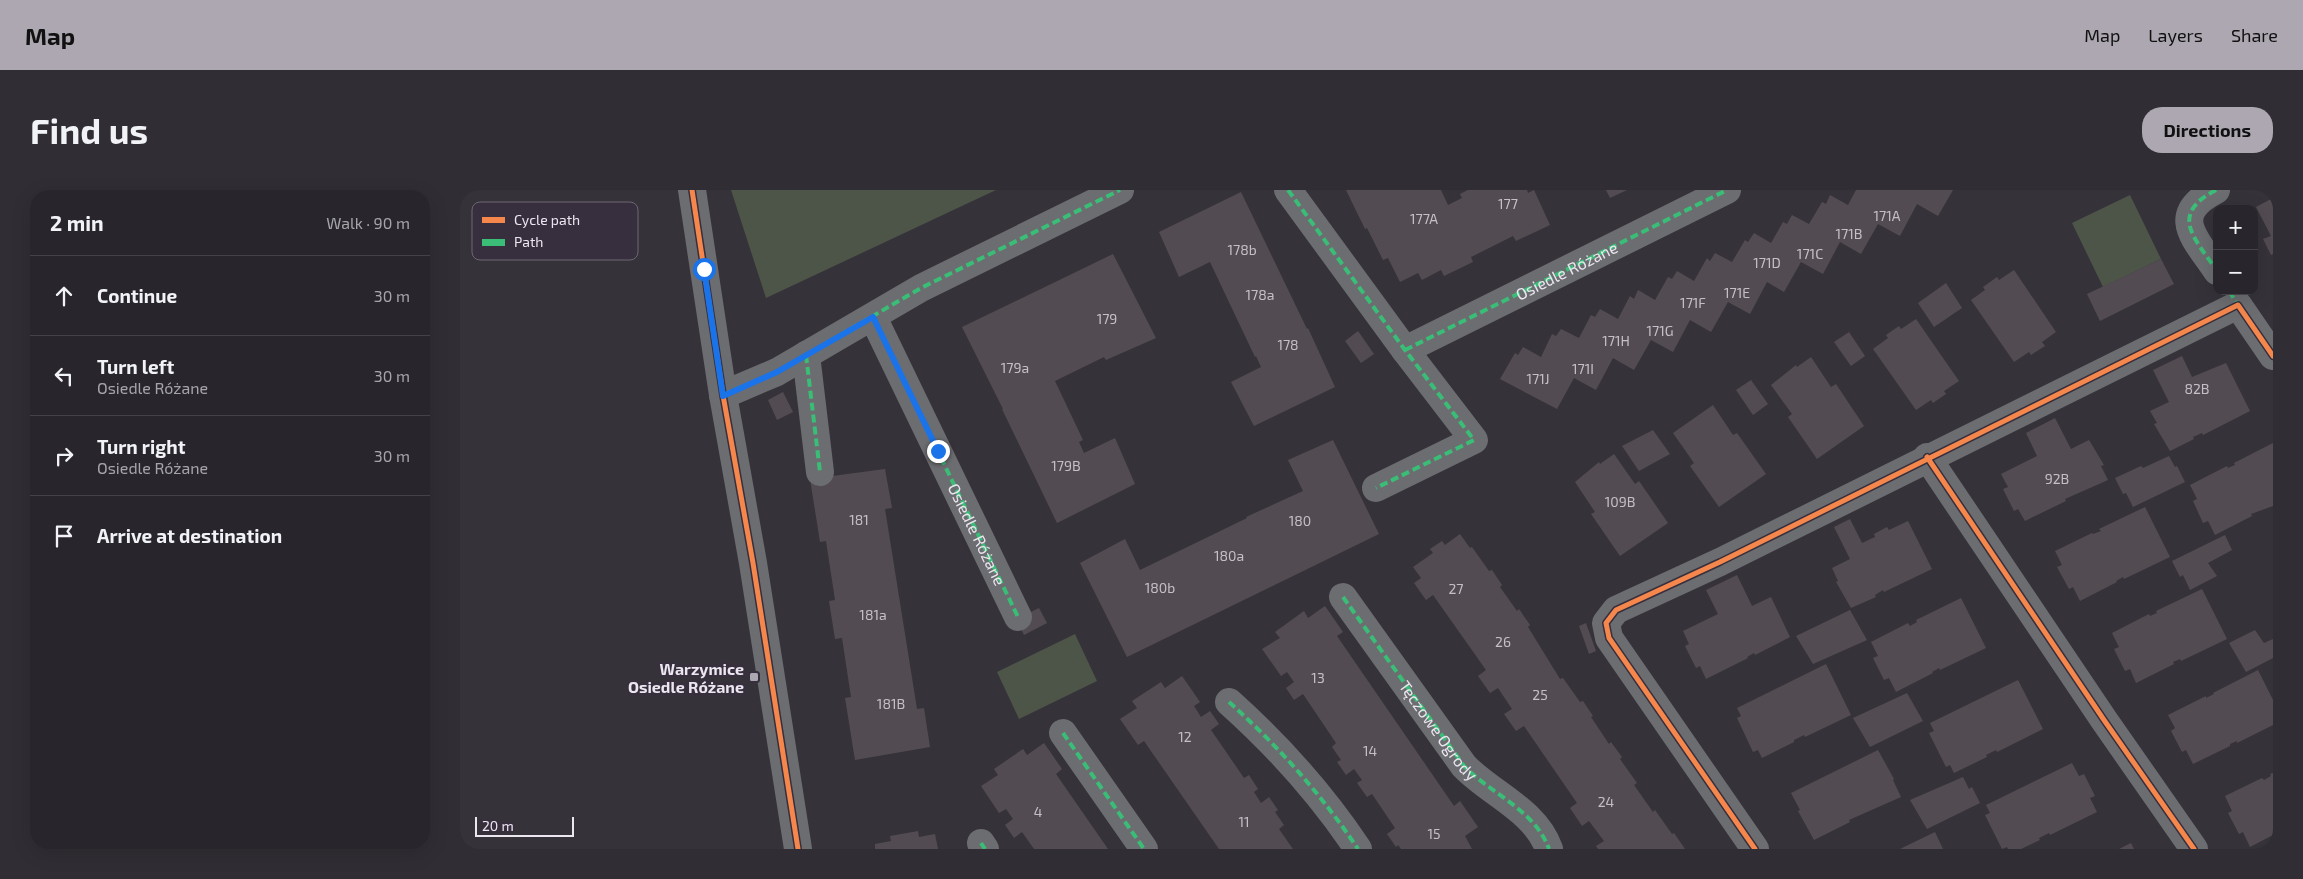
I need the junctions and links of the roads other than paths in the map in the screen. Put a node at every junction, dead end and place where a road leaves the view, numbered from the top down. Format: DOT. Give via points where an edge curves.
graph roads {
  1 [pos="692,190"];
  2 [pos="1120,190"];
  3 [pos="1288,190"];
  4 [pos="1727,190"];
  5 [pos="2216,190"];
  6 [pos="2213,266"];
  7 [pos="2234,298"];
  8 [pos="873,317"];
  9 [pos="1405,350"];
  10 [pos="806,355"];
  11 [pos="2273,356"];
  12 [pos="723,396"];
  13 [pos="1927,457"];
  14 [pos="820,472"];
  15 [pos="1376,488"];
  16 [pos="1343,596"];
  17 [pos="1018,617"];
  18 [pos="1229,702"];
  19 [pos="1063,733"];
  20 [pos="798,849"];
  21 [pos="1144,849"];
  22 [pos="1358,849"];
  23 [pos="1549,849"];
  24 [pos="1755,849"];
  25 [pos="2194,849"];
  1 -- 12 [label="street"];
  2 -- 8 [label="street" via="921,288"];
  3 -- 9 [label="street"];
  4 -- 9 [label="street, Osiedle Różane"];
  5 -- 6 [label="street" via="2200,199 2190,211 2188,220"];
  7 -- 11 [label="street"];
  7 -- 13 [label="street"];
  8 -- 10 [label="street"];
  8 -- 17 [label="street, Osiedle Różane"];
  9 -- 15 [label="street" via="1474,440"];
  10 -- 12 [label="street"];
  10 -- 14 [label="street"];
  12 -- 20 [label="street"];
  13 -- 24 [label="street" via="1720,562 1616,610 1606,623 1609,638"];
  13 -- 25 [label="street"];
  16 -- 23 [label="street, Tęczowe Ogrody" via="1464,766 1538,828"];
  18 -- 22 [label="street" via="1301,776"];
  19 -- 21 [label="street"];
}
